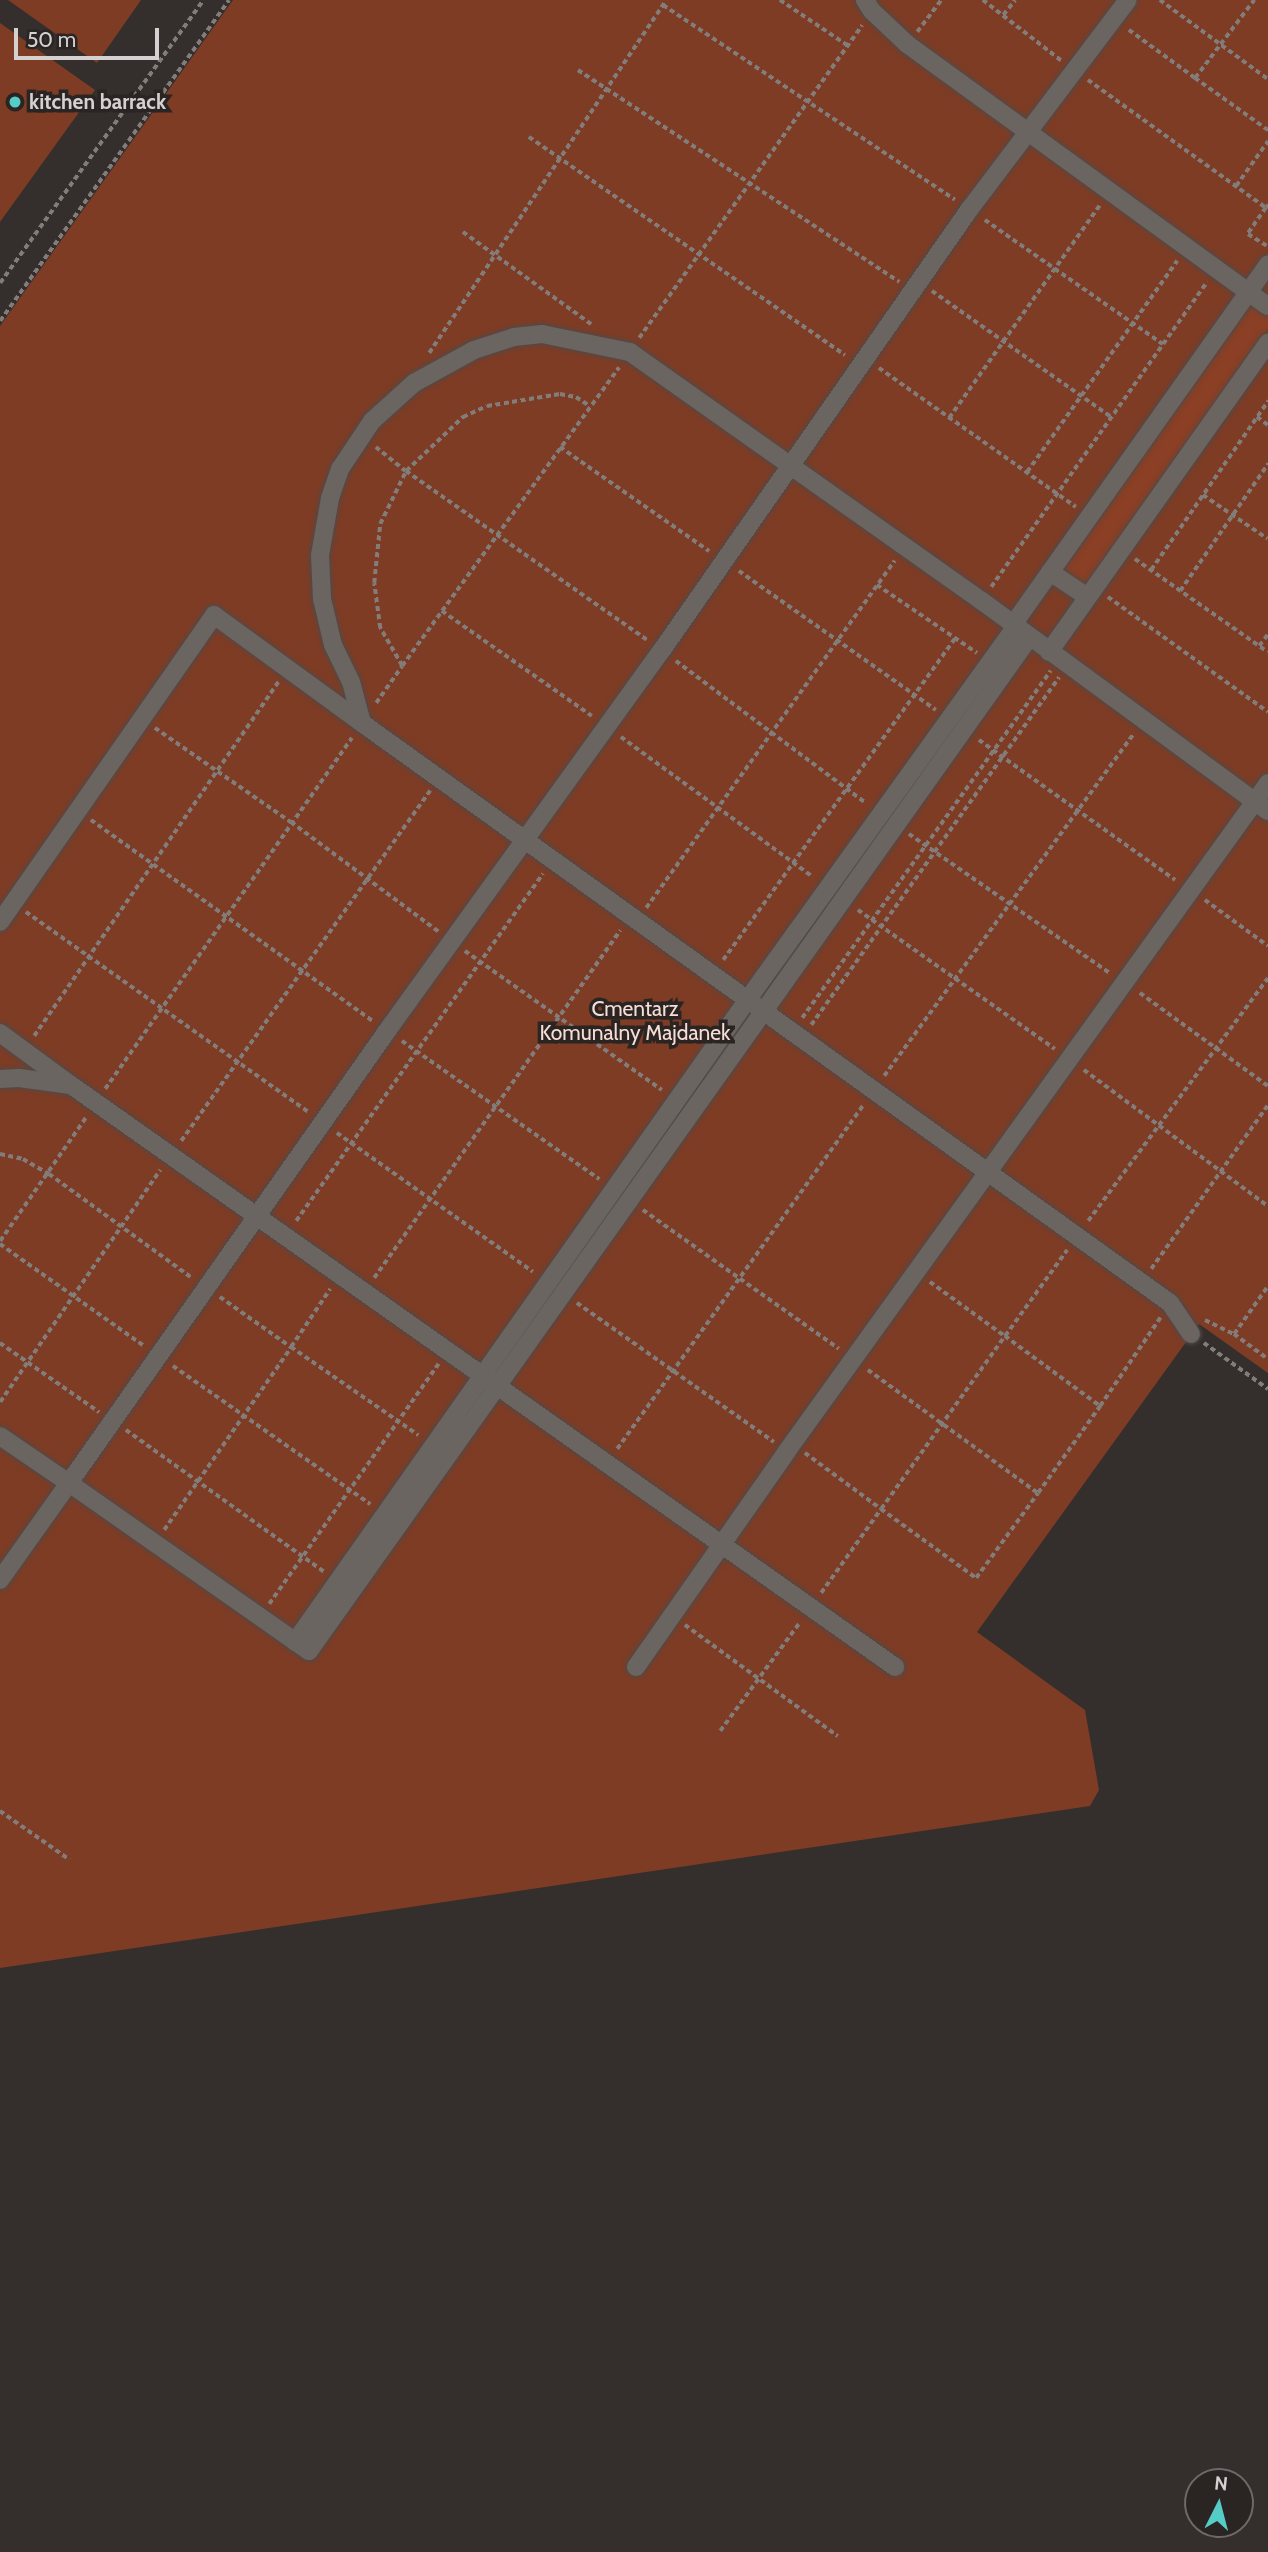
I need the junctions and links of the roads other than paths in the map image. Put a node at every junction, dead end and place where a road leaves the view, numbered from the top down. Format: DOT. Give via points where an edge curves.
graph roads {
  1 [pos="1129,0"];
  2 [pos="869,6"];
  3 [pos="1027,133"];
  4 [pos="1268,264"];
  5 [pos="1248,292"];
  6 [pos="1268,306"];
  7 [pos="1268,343"];
  8 [pos="791,467"];
  9 [pos="1049,572"];
  10 [pos="1090,592"];
  11 [pos="1018,630"];
  12 [pos="1058,659"];
  13 [pos="362,723"];
  14 [pos="956,725"];
  15 [pos="1268,783"];
  16 [pos="1261,806"];
  17 [pos="888,819"];
  18 [pos="526,839"];
  19 [pos="0,922"];
  20 [pos="748,999"];
  21 [pos="763,1010"];
  22 [pos="0,1033"];
  23 [pos="0,1079"];
  24 [pos="71,1085"];
  25 [pos="987,1171"];
  26 [pos="622,1195"];
  27 [pos="256,1216"];
  28 [pos="1191,1334"];
  29 [pos="488,1382"];
  30 [pos="0,1436"];
  31 [pos="69,1483"];
  32 [pos="722,1543"];
  33 [pos="0,1580"];
  34 [pos="295,1642"];
  35 [pos="636,1667"];
  36 [pos="895,1667"];
  1 -- 3 [label="street"];
  2 -- 3 [label="street" via="907,44"];
  3 -- 5 [label="street"];
  3 -- 8 [label="street"];
  4 -- 5 [label="street"];
  5 -- 6 [label="street"];
  5 -- 9 [label="street"];
  7 -- 10 [label="street"];
  8 -- 11 [label="street"];
  8 -- 13 [label="street" via="630,352 542,334 474,349 431,372 393,401 361,436 340,469 330,498 320,575 333,645 351,682"];
  8 -- 18 [label="street"];
  9 -- 10 [label="street"];
  9 -- 11 [label="street"];
  10 -- 12 [label="street"];
  11 -- 12 [label="street"];
  11 -- 14 [label="street"];
  11 -- 14 [label="street" via="990,663"];
  12 -- 16 [label="street"];
  13 -- 18 [label="street"];
  13 -- 19 [label="street" via="214,615"];
  14 -- 17 [label="street"];
  15 -- 16 [label="street"];
  16 -- 25 [label="street" via="1191,891"];
  17 -- 20 [label="street" via="828,888"];
  17 -- 21 [label="street"];
  18 -- 20 [label="street"];
  18 -- 27 [label="street"];
  20 -- 21 [label="street"];
  20 -- 26 [label="street" via="678,1101"];
  21 -- 25 [label="street"];
  21 -- 26 [label="street"];
  22 -- 24 [label="street"];
  23 -- 24 [label="street"];
  24 -- 27 [label="street"];
  25 -- 28 [label="street" via="1170,1303"];
  25 -- 32 [label="street"];
  26 -- 29 [label="street"];
  27 -- 29 [label="street"];
  27 -- 31 [label="street"];
  29 -- 32 [label="street"];
  29 -- 34 [label="street" via="434,1446"];
  29 -- 34 [label="street" via="309,1651"];
  30 -- 31 [label="street"];
  31 -- 33 [label="street"];
  31 -- 34 [label="street"];
  32 -- 35 [label="street"];
  32 -- 36 [label="street"];
}
